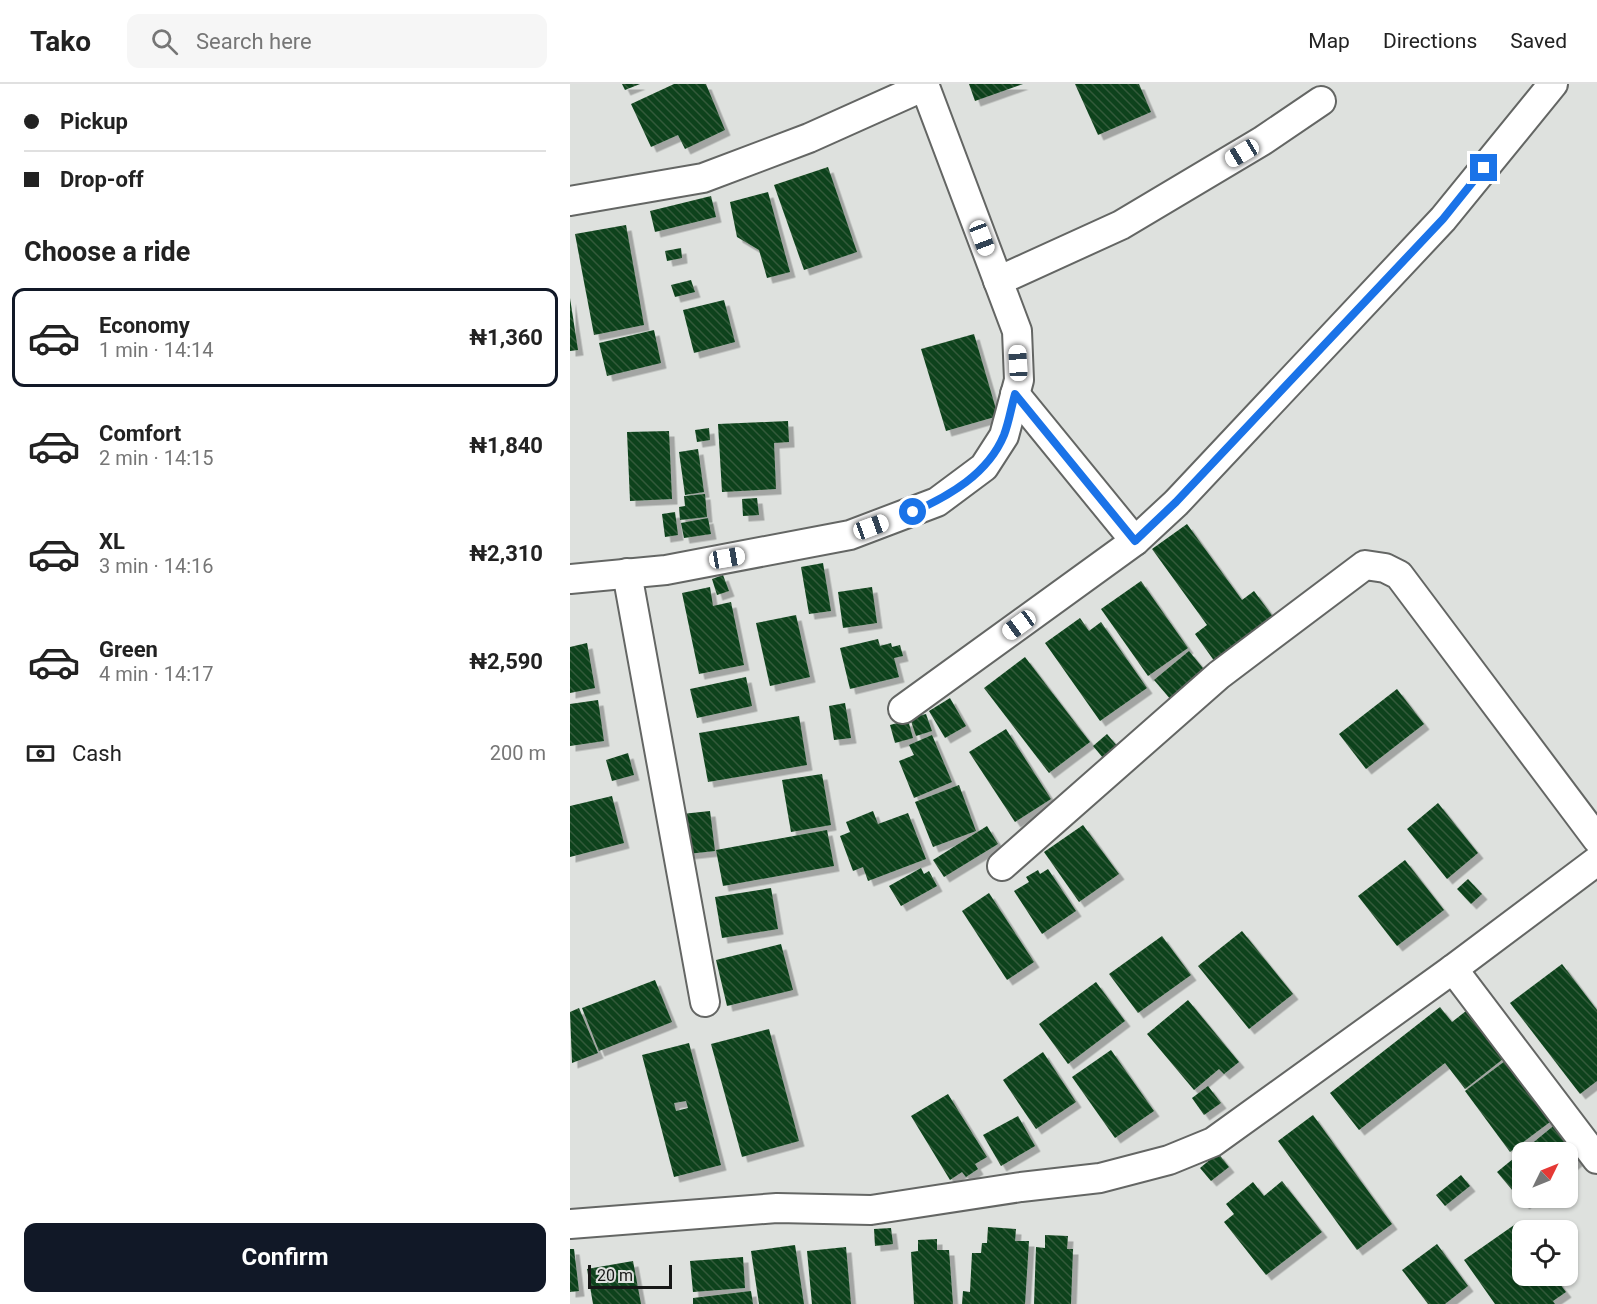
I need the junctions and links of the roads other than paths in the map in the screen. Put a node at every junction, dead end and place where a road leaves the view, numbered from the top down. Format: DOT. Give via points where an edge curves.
graph roads {
  1 [pos="1553,84"];
  2 [pos="925,85"];
  3 [pos="1321,101"];
  4 [pos="570,201"];
  5 [pos="998,281"];
  6 [pos="1015,394"];
  7 [pos="1135,541"];
  8 [pos="627,573"];
  9 [pos="570,579"];
  10 [pos="903,709"];
  11 [pos="1597,839"];
  12 [pos="1597,861"];
  13 [pos="1002,866"];
  14 [pos="1453,969"];
  15 [pos="705,1002"];
  16 [pos="1597,1159"];
  17 [pos="570,1224"];
  1 -- 7 [label="street" via="1443,219"];
  2 -- 4 [label="street" via="809,138 703,178"];
  2 -- 5 [label="street"];
  3 -- 5 [label="street" via="1121,225"];
  5 -- 6 [label="street" via="1017,331 1019,380"];
  6 -- 7 [label="street"];
  6 -- 8 [label="street" via="1004,436 984,466 937,502 850,535 666,570"];
  7 -- 10 [label="street"];
  8 -- 9 [label="street"];
  8 -- 15 [label="street"];
  11 -- 13 [label="street" via="1399,575 1386,568 1365,566 1219,675"];
  12 -- 14 [label="street"];
  14 -- 16 [label="street"];
  14 -- 17 [label="street" via="1212,1142 1169,1160 1100,1178 871,1210 777,1208"];
}
